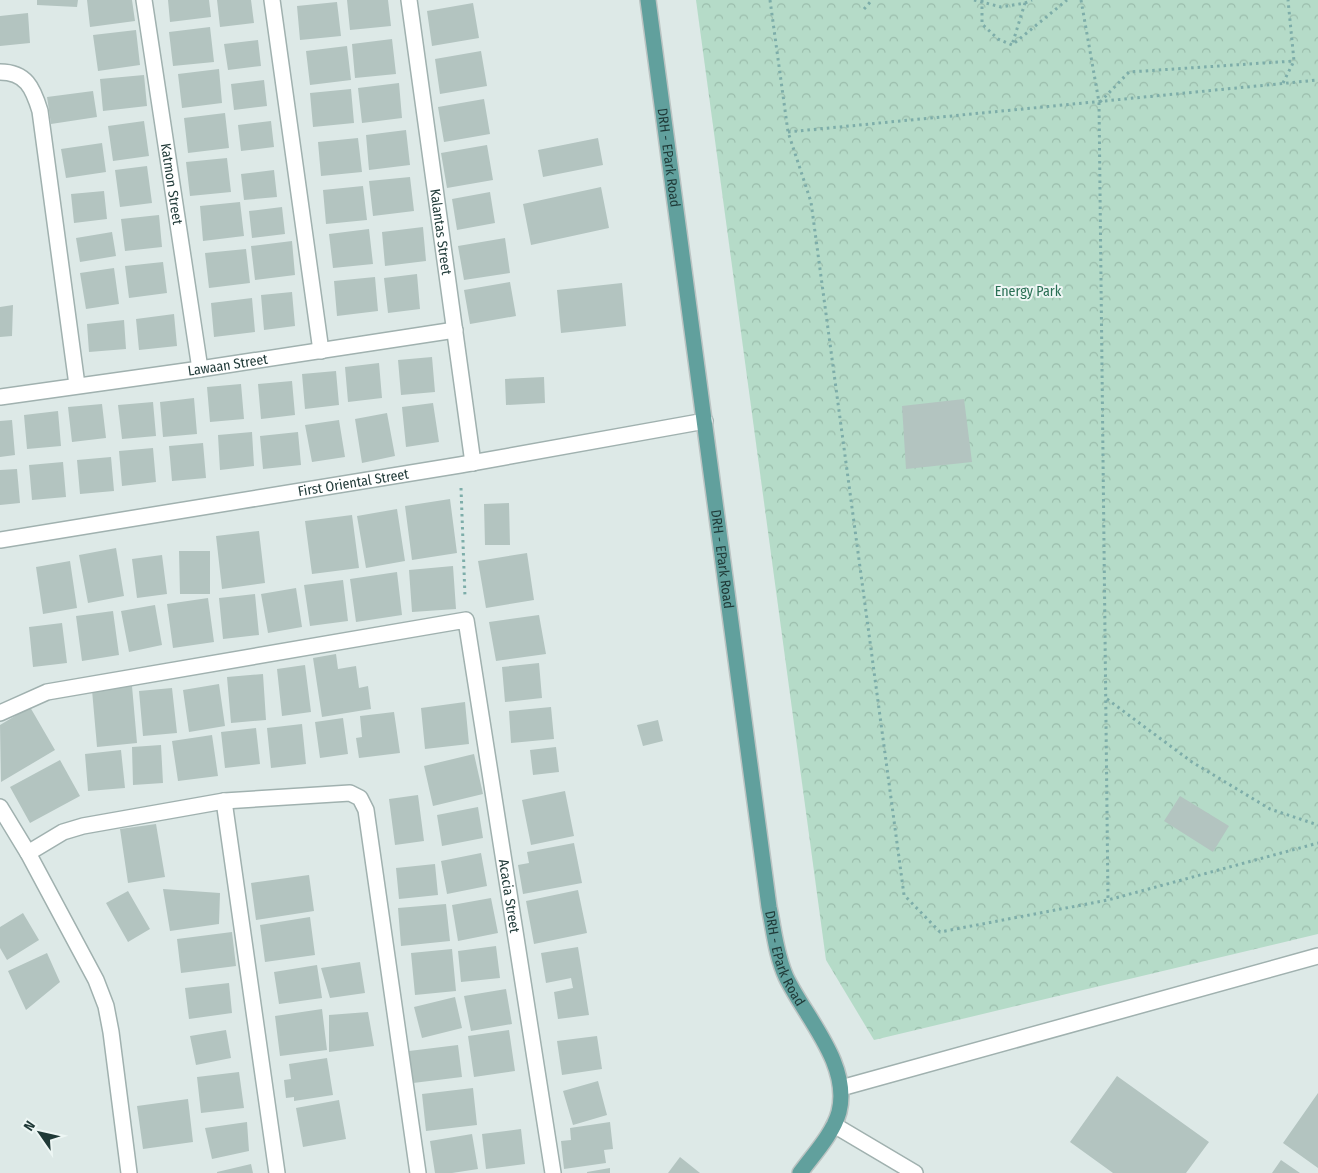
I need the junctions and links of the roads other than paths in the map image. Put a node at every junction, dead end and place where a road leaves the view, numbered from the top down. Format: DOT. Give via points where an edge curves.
graph roads {
  1 [pos="144,0"];
  2 [pos="272,0"];
  3 [pos="410,0"];
  4 [pos="648,0"];
  5 [pos="0,72"];
  6 [pos="455,330"];
  7 [pos="321,350"];
  8 [pos="200,369"];
  9 [pos="77,385"];
  10 [pos="0,397"];
  11 [pos="705,421"];
  12 [pos="467,464"];
  13 [pos="0,540"];
  14 [pos="0,713"];
  15 [pos="224,801"];
  16 [pos="0,807"];
  17 [pos="28,853"];
  18 [pos="1318,956"];
  19 [pos="841,1088"];
  20 [pos="834,1125"];
  21 [pos="129,1173"];
  22 [pos="277,1173"];
  23 [pos="418,1173"];
  24 [pos="553,1173"];
  25 [pos="800,1173"];
  26 [pos="915,1173"];
  1 -- 8 [label="street, Katmon Street"];
  2 -- 7 [label="street"];
  3 -- 6 [label="street, Kalantas Street"];
  4 -- 11 [label="main road, DRH - EPark Road"];
  5 -- 9 [label="street" via="12,72 26,81 34,92 40,111"];
  6 -- 7 [label="street, Lawaan Street"];
  6 -- 12 [label="street, Kalantas Street"];
  7 -- 8 [label="street, Lawaan Street"];
  8 -- 9 [label="street, Lawaan Street"];
  9 -- 10 [label="street, Lawaan Street"];
  11 -- 12 [label="street, First Oriental Street"];
  11 -- 19 [label="main road, DRH - EPark Road" via="777,950 792,989 833,1060"];
  12 -- 13 [label="street, First Oriental Street"];
  14 -- 24 [label="street, Acacia Street" via="47,692 466,620"];
  15 -- 17 [label="street" via="70,830"];
  15 -- 22 [label="street"];
  15 -- 23 [label="street" via="350,793 360,798 366,810"];
  16 -- 17 [label="street"];
  17 -- 21 [label="street" via="96,980 106,1006"];
  18 -- 19 [label="street"];
  19 -- 20 [label="main road, DRH - EPark Road"];
  20 -- 25 [label="main road, DRH - EPark Road"];
  20 -- 26 [label="street"];
}
